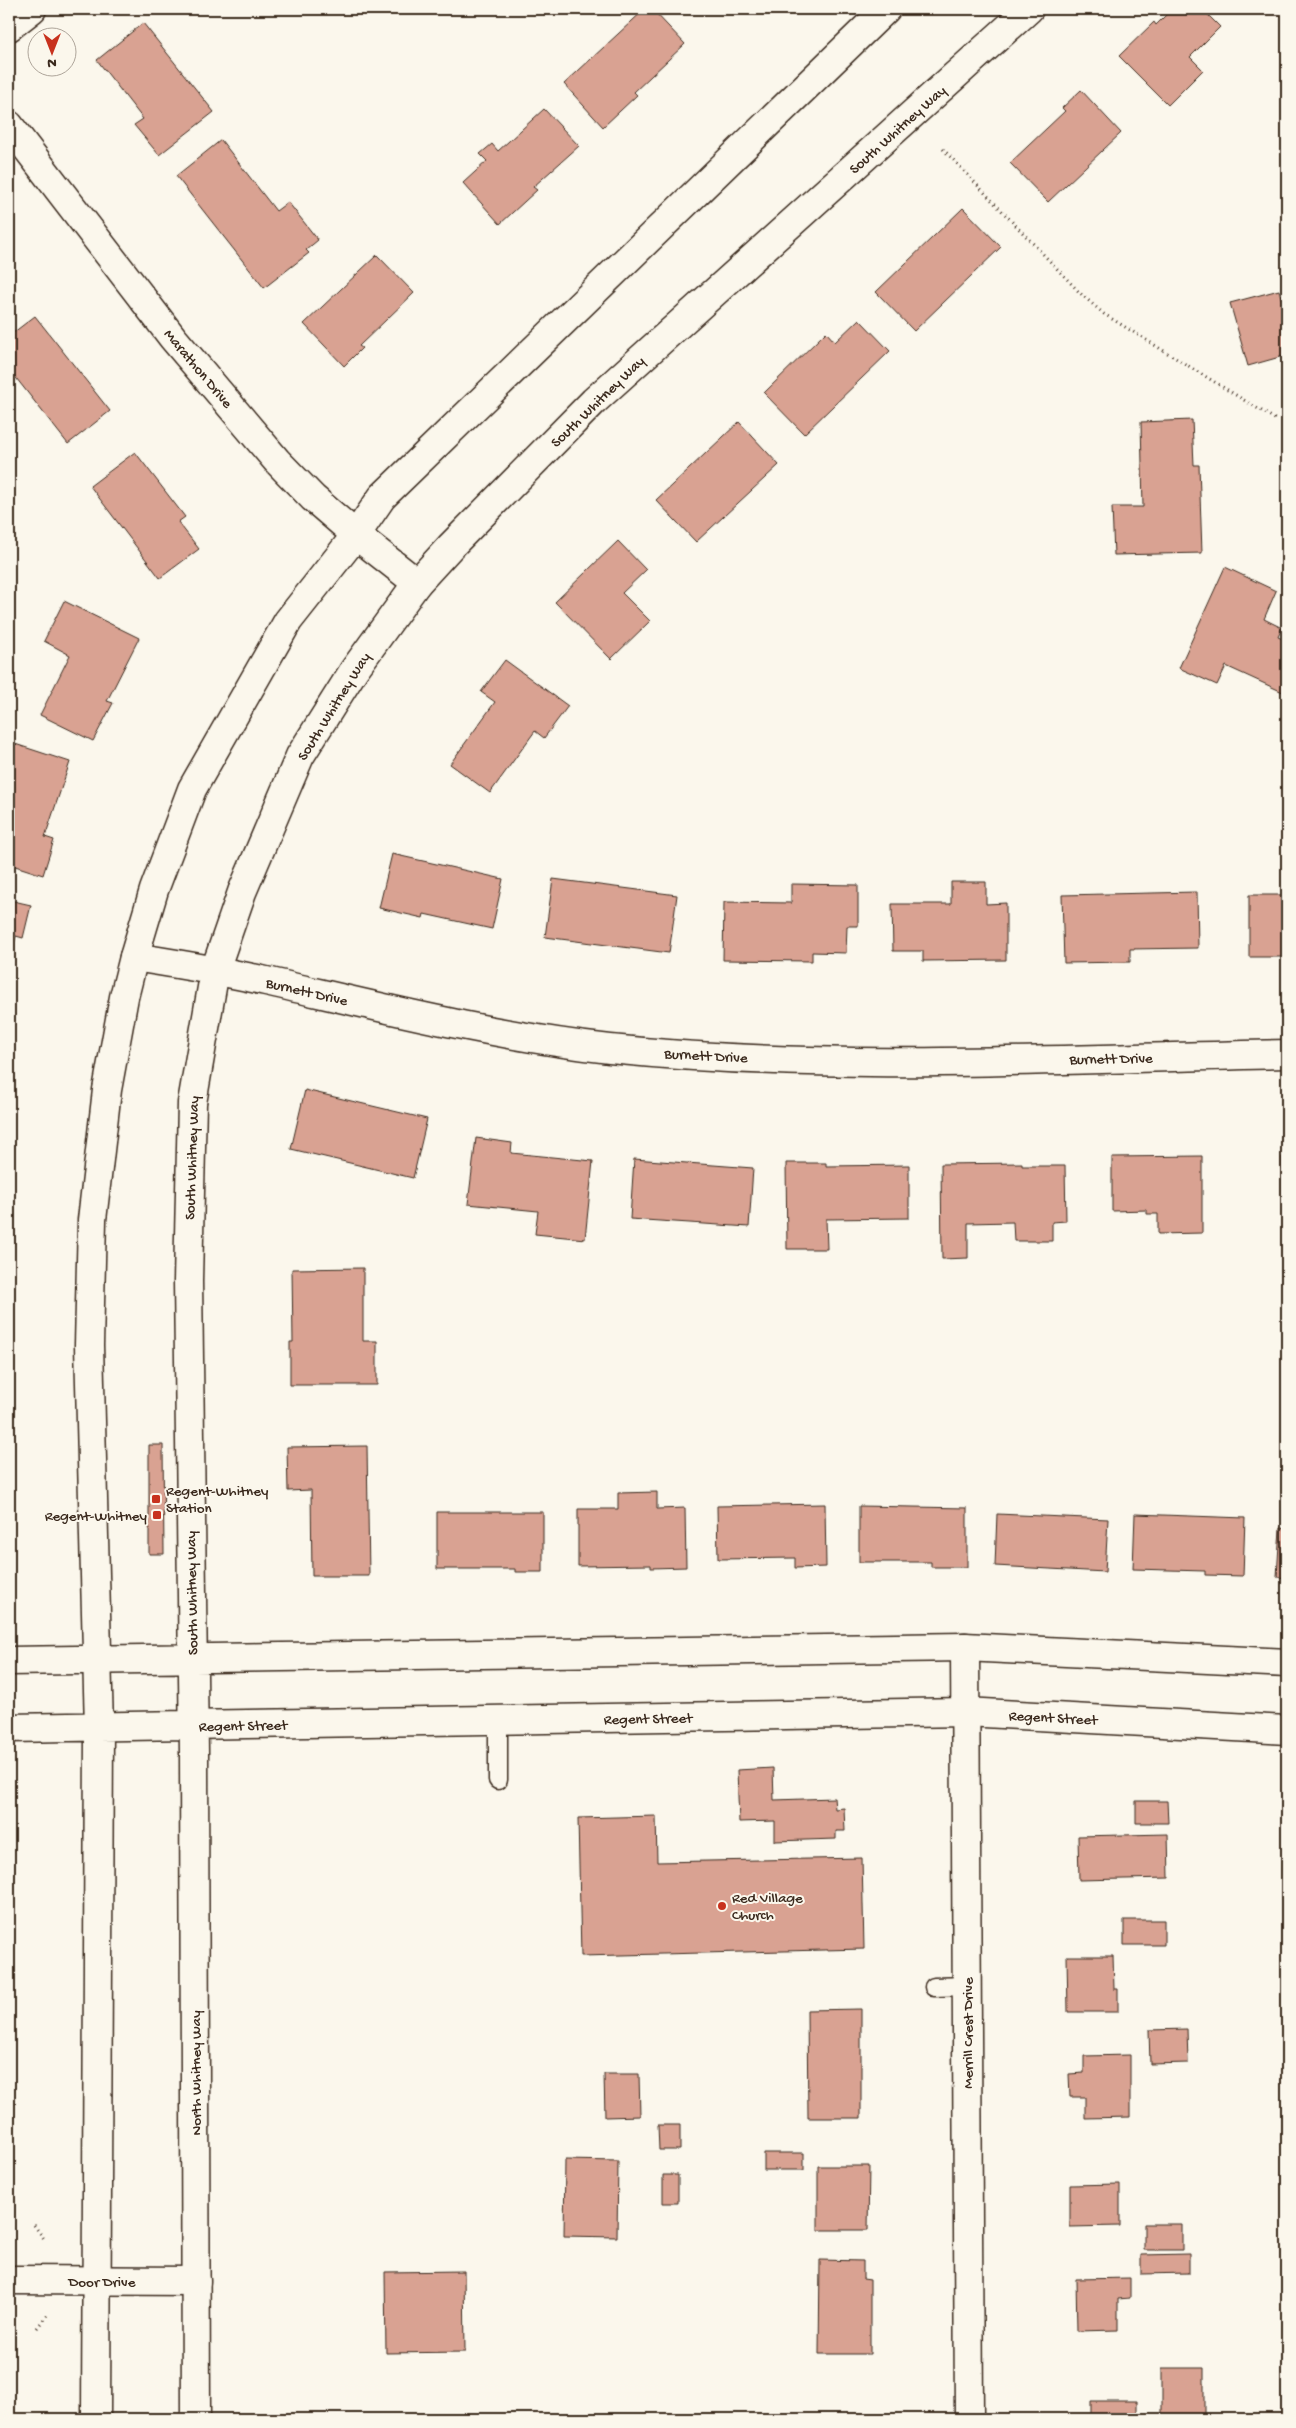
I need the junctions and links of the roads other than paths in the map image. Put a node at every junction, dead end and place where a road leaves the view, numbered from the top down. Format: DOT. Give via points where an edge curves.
graph roads {
  1 [pos="32,9"];
  2 [pos="886,9"];
  3 [pos="1028,9"];
  4 [pos="9,27"];
  5 [pos="9,125"];
  6 [pos="356,535"];
  7 [pos="417,583"];
  8 [pos="134,957"];
  9 [pos="215,970"];
  10 [pos="1287,1054"];
  11 [pos="965,1647"];
  12 [pos="96,1660"];
  13 [pos="192,1660"];
  14 [pos="9,1661"];
  15 [pos="1287,1663"];
  16 [pos="966,1712"];
  17 [pos="498,1720"];
  18 [pos="194,1726"];
  19 [pos="9,1728"];
  20 [pos="99,1728"];
  21 [pos="1287,1730"];
  22 [pos="498,1780"];
  23 [pos="967,1986"];
  24 [pos="934,1987"];
  25 [pos="9,2280"];
  26 [pos="96,2281"];
  27 [pos="196,2281"];
  28 [pos="96,2419"];
  29 [pos="196,2419"];
  30 [pos="969,2419"];
  1 -- 4 [label="main road"];
  2 -- 6 [label="main road" via="382,497"];
  3 -- 7 [label="main road, South Whitney Way" via="594,401"];
  5 -- 6 [label="main road, Marathon Drive" via="173,338 277,461"];
  6 -- 7 [label="main road, Marathon Drive"];
  6 -- 8 [label="main road" via="288,621 192,789 154,890"];
  7 -- 9 [label="main road, South Whitney Way" via="354,670 300,756 242,892"];
  8 -- 9 [label="main road, Burnett Drive"];
  8 -- 12 [label="main road" via="107,1090 92,1220 89,1345"];
  9 -- 10 [label="main road, Burnett Drive" via="494,1031 608,1048 711,1057 920,1063"];
  9 -- 13 [label="main road, South Whitney Way" via="192,1103 188,1281"];
  11 -- 13 [label="main road"];
  11 -- 15 [label="main road"];
  11 -- 16 [label="main road, Merrill Crest Drive"];
  12 -- 13 [label="main road"];
  12 -- 14 [label="main road"];
  12 -- 20 [label="main road"];
  13 -- 18 [label="main road, South Whitney Way"];
  16 -- 17 [label="main road, Regent Street"];
  16 -- 21 [label="main road, Regent Street"];
  16 -- 23 [label="main road, Merrill Crest Drive"];
  17 -- 18 [label="main road, Regent Street"];
  17 -- 22 [label="lane"];
  18 -- 20 [label="main road, Regent Street"];
  18 -- 27 [label="main road, North Whitney Way"];
  19 -- 20 [label="main road, Regent Street"];
  20 -- 26 [label="main road"];
  23 -- 24 [label="lane"];
  23 -- 30 [label="main road, Merrill Crest Drive"];
  25 -- 26 [label="main road, Door Drive"];
  26 -- 27 [label="main road, Door Drive"];
  26 -- 28 [label="main road"];
  27 -- 29 [label="main road, North Whitney Way"];
}
